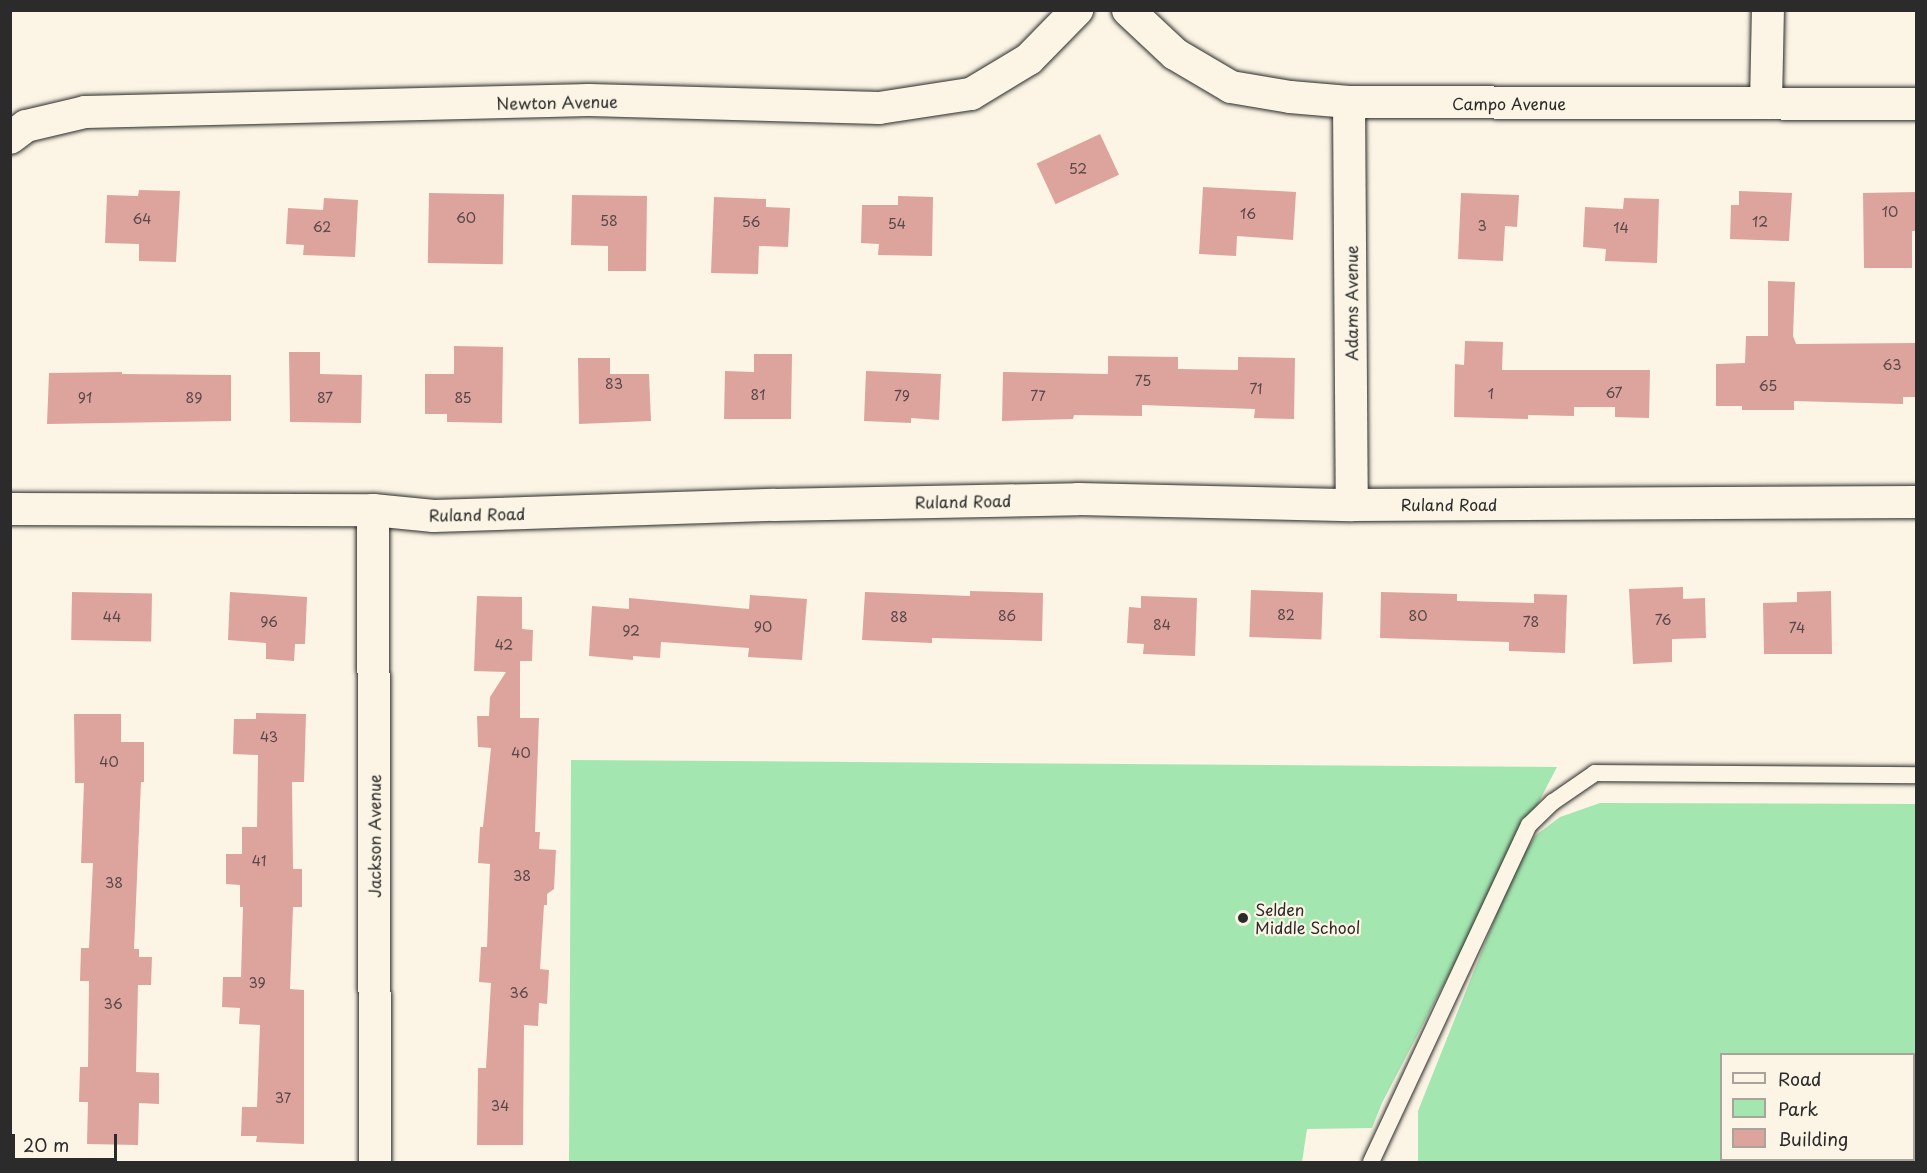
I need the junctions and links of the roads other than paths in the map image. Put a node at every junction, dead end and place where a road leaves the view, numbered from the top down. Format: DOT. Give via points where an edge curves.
graph roads {
  1 [pos="1077,10"];
  2 [pos="1128,10"];
  3 [pos="1768,10"];
  4 [pos="1349,102"];
  5 [pos="1766,103"];
  6 [pos="1917,104"];
  7 [pos="10,138"];
  8 [pos="1917,502"];
  9 [pos="1352,504"];
  10 [pos="10,509"];
  11 [pos="373,510"];
  12 [pos="1917,775"];
  13 [pos="375,1162"];
  14 [pos="1371,1162"];
  1 -- 7 [label="street, Newton Avenue" via="1029,60 971,94 879,108 589,100 85,112 26,126"];
  2 -- 4 [label="street, Campo Avenue" via="1175,54 1231,87"];
  3 -- 5 [label="street"];
  4 -- 5 [label="street, Campo Avenue"];
  4 -- 9 [label="street, Adams Avenue"];
  5 -- 6 [label="street, Campo Avenue"];
  8 -- 9 [label="street, Ruland Road"];
  9 -- 11 [label="street, Ruland Road" via="1078,499 434,516"];
  10 -- 11 [label="street, Ruland Road"];
  11 -- 13 [label="street, Jackson Avenue"];
  12 -- 14 [label="lane" via="1595,773 1553,802 1529,825"];
}
